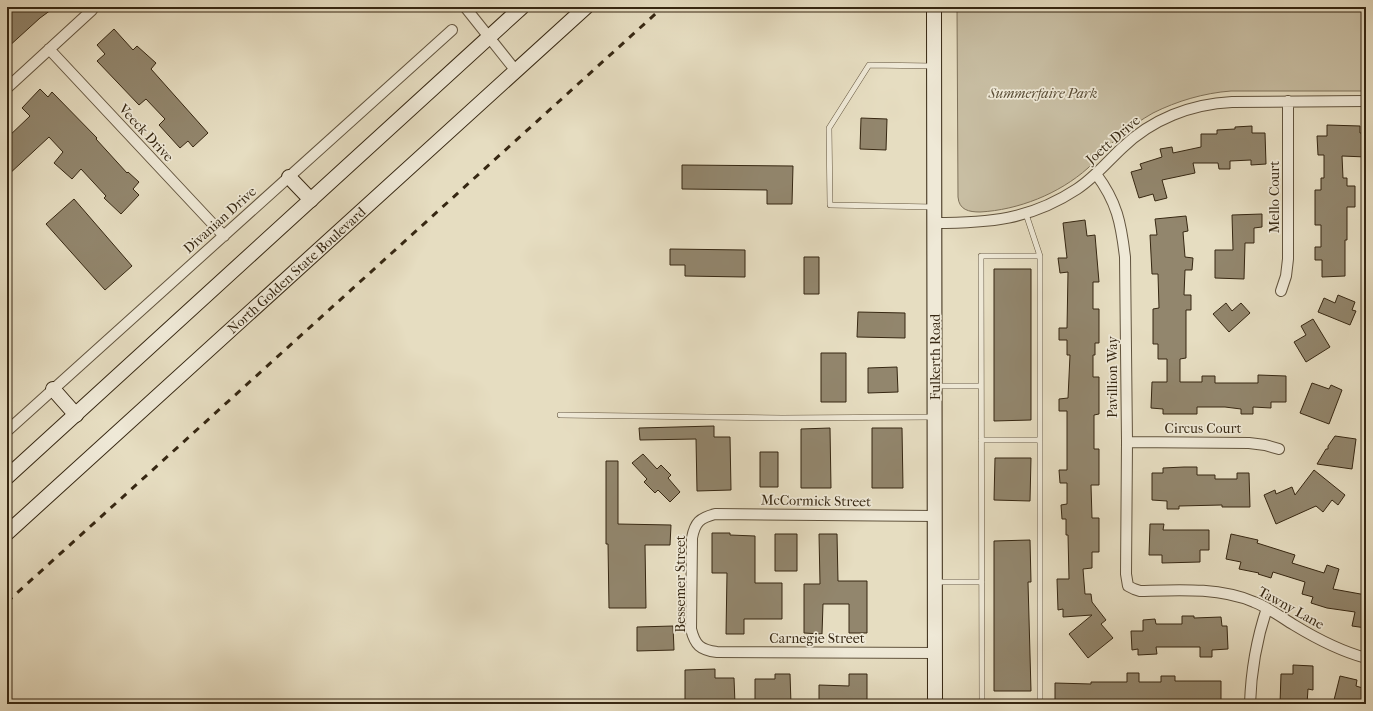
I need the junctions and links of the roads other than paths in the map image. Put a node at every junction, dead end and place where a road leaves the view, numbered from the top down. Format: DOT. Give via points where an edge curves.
graph roads {
  1 [pos="90,7"];
  2 [pos="465,7"];
  3 [pos="522,7"];
  4 [pos="586,7"];
  5 [pos="934,8"];
  6 [pos="452,30"];
  7 [pos="489,37"];
  8 [pos="49,49"];
  9 [pos="934,66"];
  10 [pos="516,71"];
  11 [pos="7,88"];
  12 [pos="1366,101"];
  13 [pos="1288,102"];
  14 [pos="1096,174"];
  15 [pos="289,177"];
  16 [pos="311,200"];
  17 [pos="934,207"];
  18 [pos="1026,214"];
  19 [pos="934,223"];
  20 [pos="224,236"];
  21 [pos="1040,256"];
  22 [pos="1281,291"];
  23 [pos="935,386"];
  24 [pos="981,386"];
  25 [pos="53,389"];
  26 [pos="76,415"];
  27 [pos="560,415"];
  28 [pos="935,417"];
  29 [pos="7,431"];
  30 [pos="981,440"];
  31 [pos="1040,440"];
  32 [pos="1126,442"];
  33 [pos="1279,449"];
  34 [pos="7,477"];
  35 [pos="935,516"];
  36 [pos="699,521"];
  37 [pos="7,533"];
  38 [pos="935,582"];
  39 [pos="982,582"];
  40 [pos="1128,586"];
  41 [pos="1267,608"];
  42 [pos="699,646"];
  43 [pos="935,653"];
  44 [pos="1366,658"];
  45 [pos="935,704"];
  46 [pos="982,704"];
  47 [pos="1040,704"];
  48 [pos="1250,704"];
  1 -- 8 [label="street" via="92,10"];
  2 -- 7 [label="street"];
  3 -- 7 [label="main road"];
  4 -- 10 [label="main road, North Golden State Boulevard"];
  5 -- 9 [label="main road, Fulkerth Road"];
  6 -- 15 [label="street, Divanian Drive"];
  7 -- 10 [label="street"];
  7 -- 16 [label="main road"];
  8 -- 11 [label="street"];
  8 -- 20 [label="street, Veeck Drive"];
  9 -- 17 [label="main road, Fulkerth Road"];
  9 -- 17 [label="lane" via="869,65 829,128 830,205"];
  10 -- 37 [label="main road, North Golden State Boulevard"];
  12 -- 13 [label="street, Joett Drive"];
  13 -- 14 [label="street, Joett Drive" via="1213,104 1172,115 1137,135"];
  13 -- 22 [label="street, Mello Court" via="1288,259"];
  14 -- 18 [label="street, Joett Drive" via="1078,189"];
  14 -- 32 [label="street, Pavillion Way" via="1116,209 1125,257"];
  15 -- 16 [label="main road"];
  15 -- 20 [label="street, Divanian Drive"];
  16 -- 26 [label="main road"];
  17 -- 19 [label="main road, Fulkerth Road"];
  18 -- 19 [label="street, Joett Drive" via="979,222"];
  18 -- 21 [label="lane"];
  19 -- 23 [label="main road, Fulkerth Road"];
  20 -- 25 [label="street, Divanian Drive"];
  21 -- 24 [label="lane" via="981,256"];
  21 -- 31 [label="lane"];
  23 -- 24 [label="lane"];
  23 -- 28 [label="main road, Fulkerth Road"];
  24 -- 30 [label="lane"];
  25 -- 26 [label="main road"];
  25 -- 29 [label="street, Divanian Drive"];
  26 -- 34 [label="main road"];
  27 -- 28 [label="lane"];
  28 -- 35 [label="main road, Fulkerth Road"];
  30 -- 31 [label="lane"];
  30 -- 39 [label="lane"];
  31 -- 47 [label="lane"];
  32 -- 33 [label="street, Circus Court" via="1250,443"];
  32 -- 40 [label="street, Pavillion Way"];
  35 -- 36 [label="street, McCormick Street" via="715,514"];
  35 -- 38 [label="main road, Fulkerth Road"];
  36 -- 42 [label="street, Bessemer Street" via="692,538 691,629"];
  38 -- 39 [label="lane"];
  38 -- 43 [label="main road, Fulkerth Road"];
  39 -- 46 [label="lane"];
  40 -- 41 [label="street, Tawny Lane" via="1140,591 1217,593 1242,598"];
  41 -- 44 [label="street, Tawny Lane" via="1340,650"];
  41 -- 48 [label="street" via="1253,670"];
  42 -- 43 [label="street, Carnegie Street" via="717,652"];
  43 -- 45 [label="main road, Fulkerth Road"];
}
